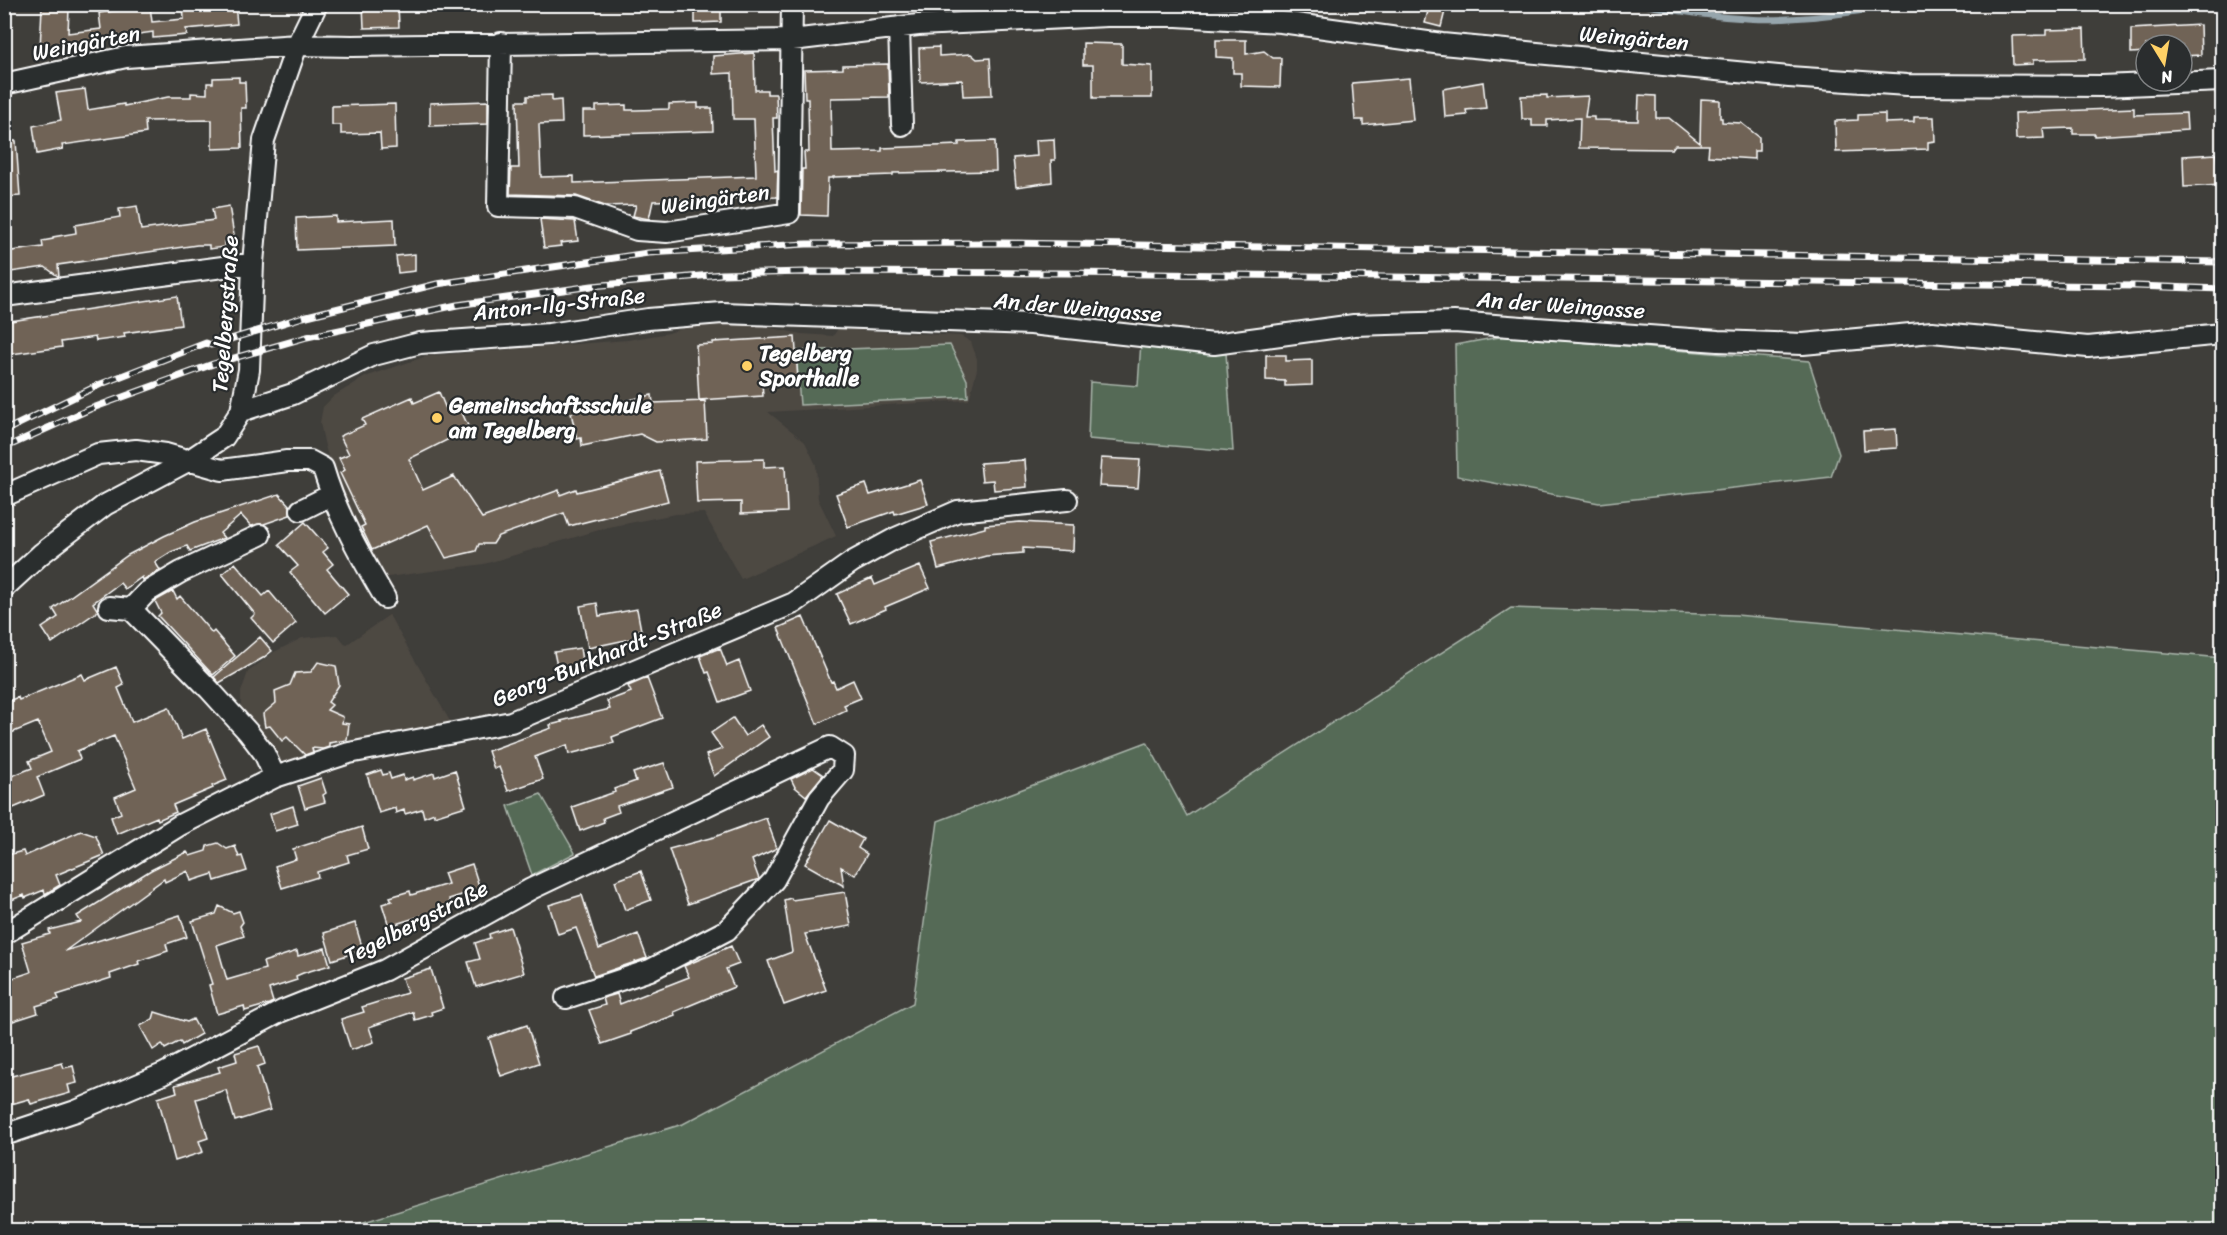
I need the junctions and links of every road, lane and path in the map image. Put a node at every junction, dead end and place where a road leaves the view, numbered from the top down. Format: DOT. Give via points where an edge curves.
graph roads {
  1 [pos="317,4"];
  2 [pos="792,4"];
  3 [pos="1177,10"];
  4 [pos="899,27"];
  5 [pos="792,40"];
  6 [pos="501,43"];
  7 [pos="297,45"];
  8 [pos="2223,81"];
  9 [pos="4,84"];
  10 [pos="902,125"];
  11 [pos="253,263"];
  12 [pos="4,296"];
  13 [pos="896,318"];
  14 [pos="2223,334"];
  15 [pos="241,411"];
  16 [pos="188,461"];
  17 [pos="331,495"];
  18 [pos="4,496"];
  19 [pos="1067,500"];
  20 [pos="301,510"];
  21 [pos="260,535"];
  22 [pos="4,588"];
  23 [pos="385,598"];
  24 [pos="109,607"];
  25 [pos="131,609"];
  26 [pos="275,777"];
  27 [pos="4,934"];
  28 [pos="566,998"];
  29 [pos="4,1136"];
  1 -- 7 [label="street, Tegelbergstraße"];
  2 -- 5 [label="street"];
  3 -- 4 [label="street, Weingärten"];
  3 -- 8 [label="street, Weingärten" via="1442,44 1907,85 2102,86"];
  4 -- 5 [label="street, Weingärten"];
  4 -- 10 [label="street"];
  5 -- 6 [label="street, Weingärten"];
  5 -- 6 [label="street, Weingärten" via="789,213 667,232 637,230 575,208 498,206"];
  6 -- 7 [label="street, Weingärten"];
  7 -- 9 [label="street, Weingärten" via="126,57"];
  7 -- 11 [label="street, Tegelbergstraße" via="264,140"];
  11 -- 12 [label="street"];
  11 -- 15 [label="street, Tegelbergstraße" via="249,370"];
  13 -- 14 [label="street, An der Weingasse" via="1031,324 1215,344 1354,325 1454,321 1803,344 1932,332 2088,347"];
  13 -- 15 [label="street, Anton-Ilg-Straße" via="722,313 549,334 420,343 374,356 293,394"];
  15 -- 16 [label="street, Tegelbergstraße" via="224,437"];
  16 -- 17 [label="street" via="222,470 310,461 323,468"];
  16 -- 18 [label="street" via="136,450 98,454"];
  16 -- 22 [label="street, Tegelbergstraße" via="105,506 41,554"];
  17 -- 20 [label="street"];
  17 -- 23 [label="street"];
  19 -- 26 [label="street, Georg-Burkhardt-Straße" via="958,511 852,562 794,603 511,722 349,753"];
  21 -- 25 [label="street" via="181,572 147,592"];
  24 -- 25 [label="street"];
  25 -- 26 [label="street" via="248,732"];
  26 -- 27 [label="street, Georg-Burkhardt-Straße" via="180,825"];
  28 -- 29 [label="street, Tegelbergstraße" via="650,970 727,930 774,880 819,798 843,770 844,756 830,747 531,889 385,970 282,1011 163,1074"];
}
